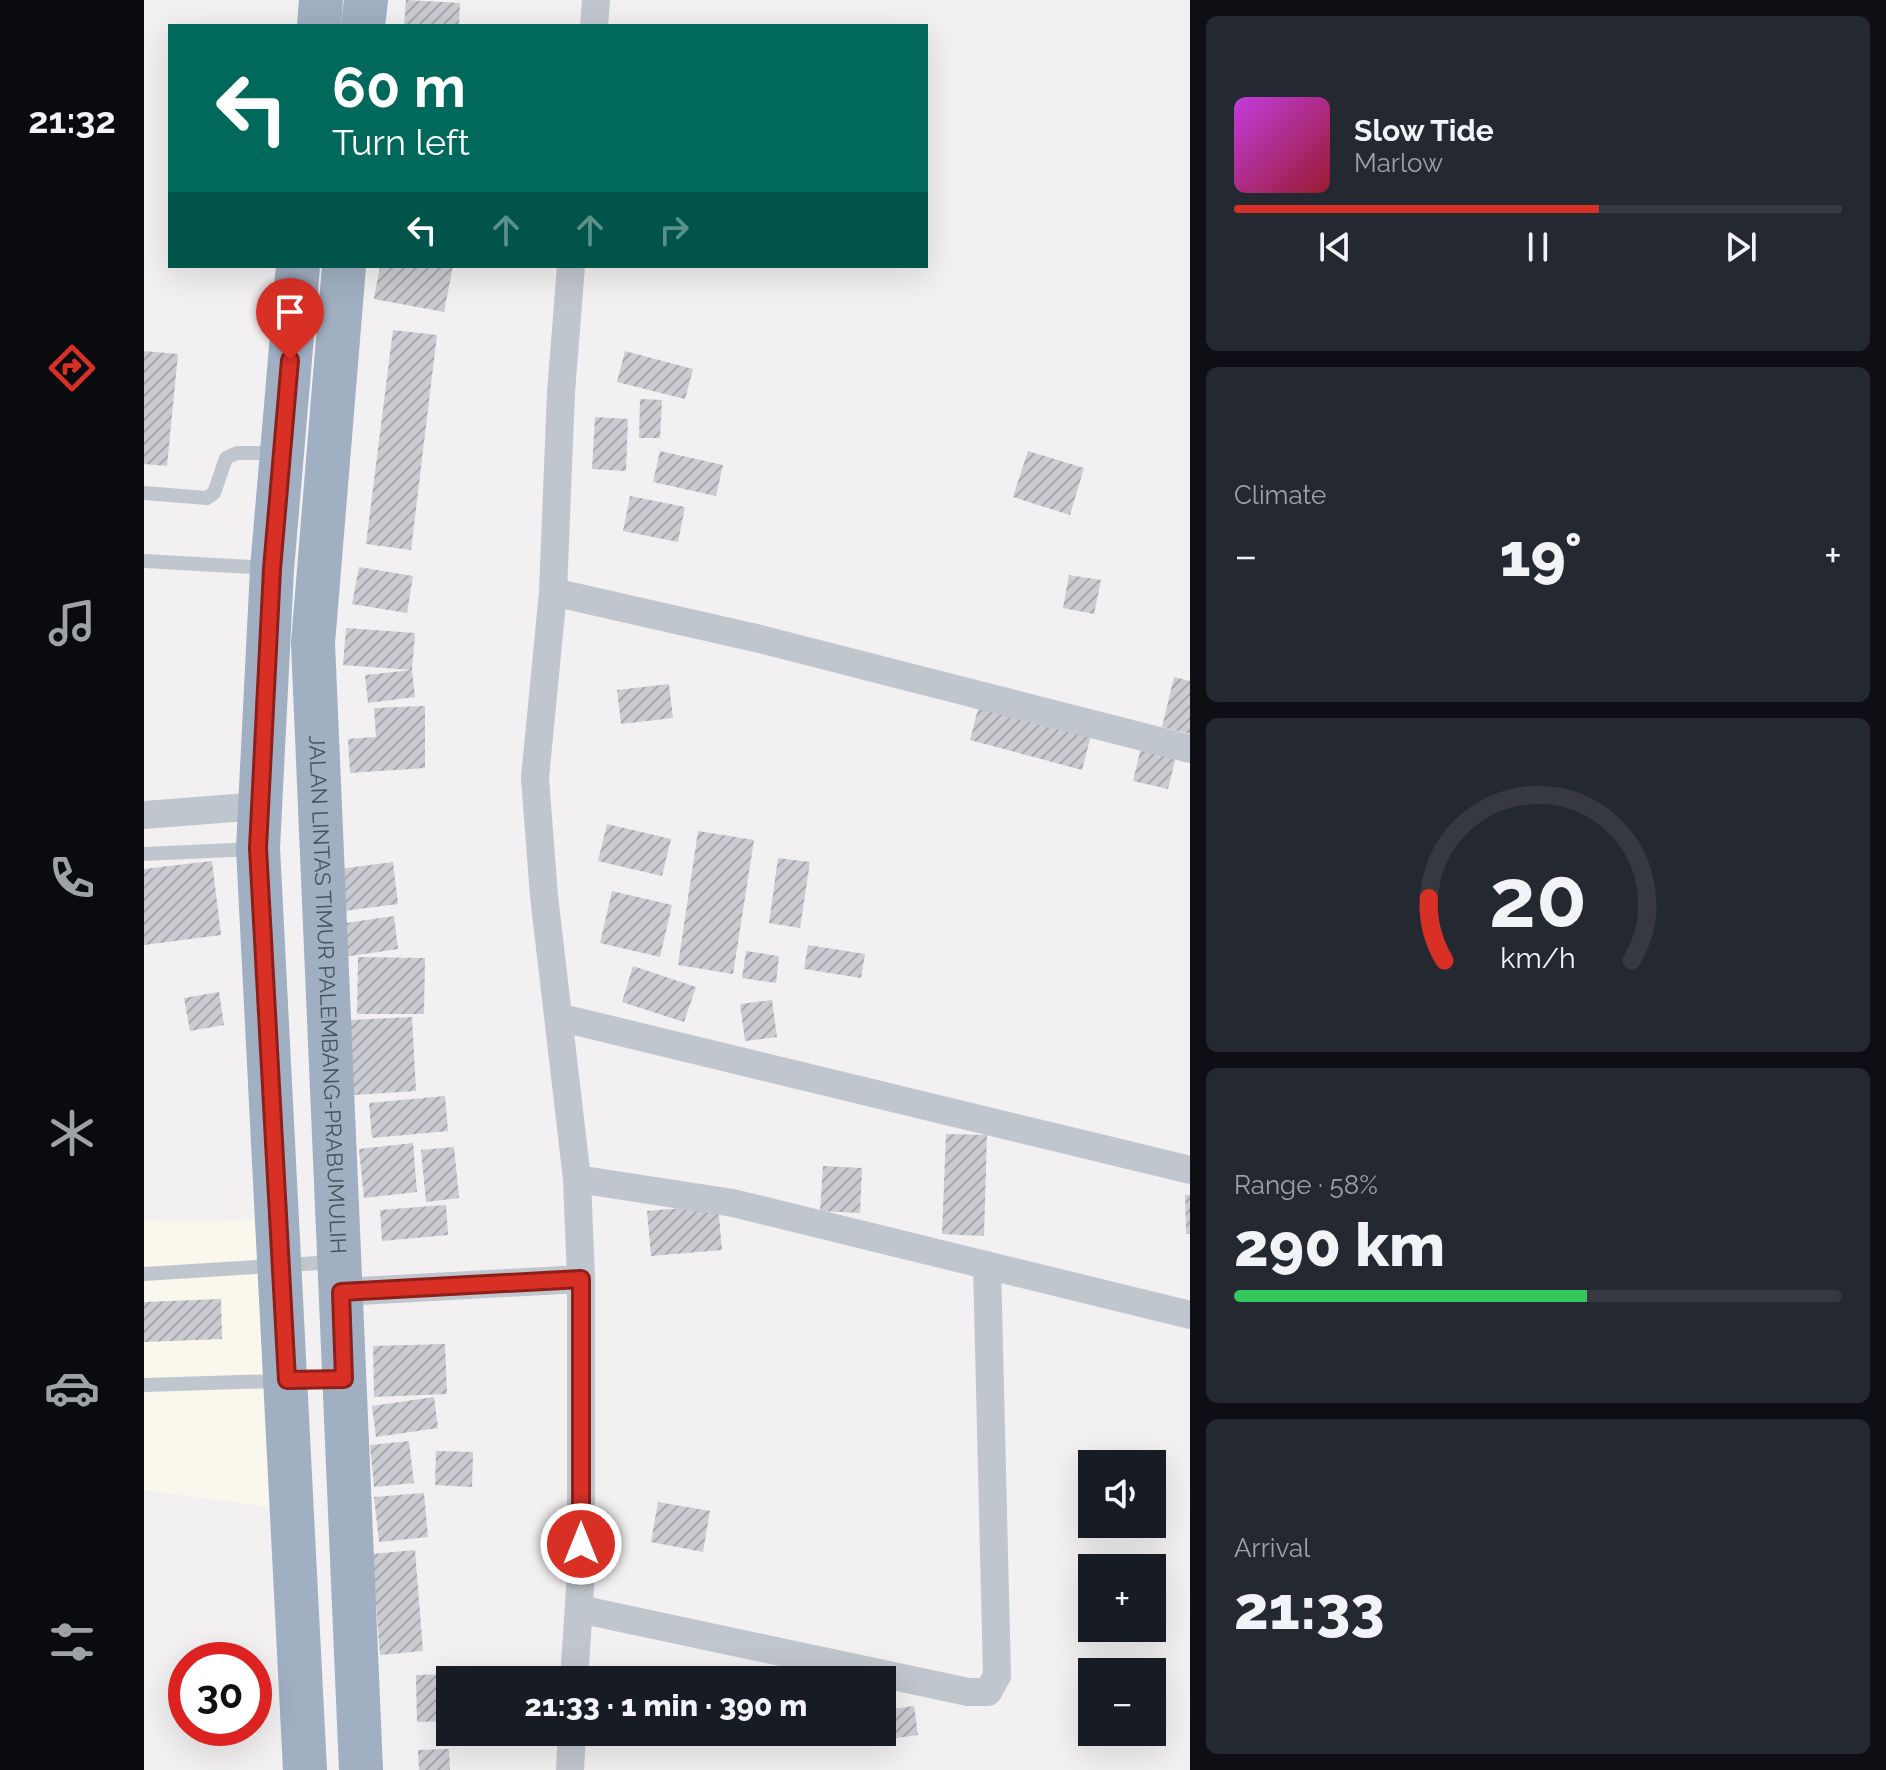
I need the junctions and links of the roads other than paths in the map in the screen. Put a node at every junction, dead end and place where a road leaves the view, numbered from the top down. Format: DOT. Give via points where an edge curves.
graph roads {
  1 [pos="321,0"];
  2 [pos="366,0"];
  3 [pos="596,0"];
  4 [pos="319,24"];
  5 [pos="363,24"];
  6 [pos="594,24"];
  7 [pos="298,268"];
  8 [pos="344,268"];
  9 [pos="571,268"];
  10 [pos="282,453"];
  11 [pos="144,493"];
  12 [pos="144,561"];
  13 [pos="272,569"];
  14 [pos="553,592"];
  15 [pos="1190,749"];
  16 [pos="144,815"];
  17 [pos="259,827"];
  18 [pos="144,854"];
  19 [pos="558,1017"];
  20 [pos="1190,1170"];
  21 [pos="577,1179"];
  22 [pos="282,1265"];
  23 [pos="987,1265"];
  24 [pos="144,1274"];
  25 [pos="340,1277"];
  26 [pos="581,1279"];
  27 [pos="1190,1315"];
  28 [pos="344,1379"];
  29 [pos="287,1380"];
  30 [pos="144,1385"];
  31 [pos="579,1609"];
  32 [pos="575,1666"];
  33 [pos="571,1746"];
  34 [pos="305,1770"];
  35 [pos="361,1770"];
  36 [pos="570,1770"];
  1 -- 4 [label="highway"];
  2 -- 5 [label="highway"];
  3 -- 6 [label="street"];
  7 -- 10 [label="highway"];
  8 -- 25 [label="highway, JALAN LINTAS TIMUR PALEMBANG-PRABUMULIH" via="313,643"];
  9 -- 14 [label="street"];
  10 -- 11 [label="lane" via="237,453 226,458 214,493 207,498"];
  10 -- 13 [label="highway"];
  12 -- 13 [label="lane"];
  13 -- 17 [label="highway"];
  14 -- 15 [label="street"];
  14 -- 19 [label="street" via="535,778"];
  16 -- 17 [label="street"];
  17 -- 18 [label="lane"];
  17 -- 22 [label="highway"];
  19 -- 20 [label="street"];
  19 -- 21 [label="street"];
  21 -- 23 [label="street" via="733,1203"];
  21 -- 26 [label="street"];
  22 -- 24 [label="lane"];
  22 -- 25 [label="lane"];
  22 -- 29 [label="highway"];
  23 -- 27 [label="street"];
  23 -- 31 [label="street" via="997,1676 988,1692"];
  25 -- 26 [label="street" via="458,1285"];
  25 -- 28 [label="highway, JALAN LINTAS TIMUR PALEMBANG-PRABUMULIH"];
  26 -- 31 [label="street"];
  28 -- 29 [label="lane"];
  28 -- 35 [label="highway, JALAN LINTAS TIMUR PALEMBANG-PRABUMULIH"];
  29 -- 30 [label="lane"];
  29 -- 34 [label="highway"];
  31 -- 32 [label="street"];
  33 -- 36 [label="street"];
}
